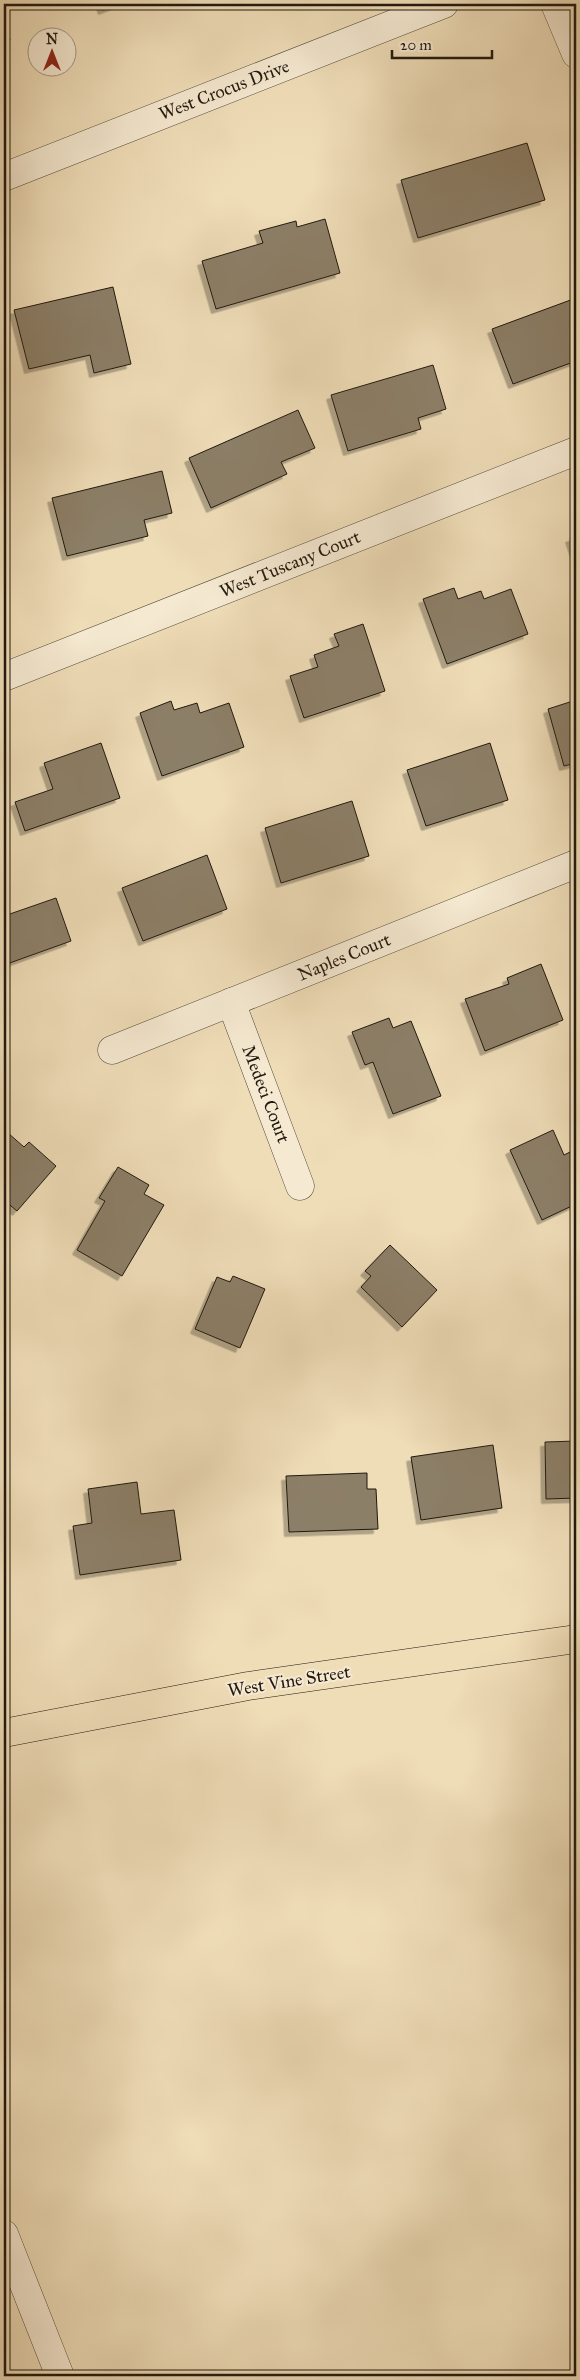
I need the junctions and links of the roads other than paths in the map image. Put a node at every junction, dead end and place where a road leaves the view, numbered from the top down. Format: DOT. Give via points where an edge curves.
graph roads {
  1 [pos="444,4"];
  2 [pos="555,4"];
  3 [pos="576,54"];
  4 [pos="4,177"];
  5 [pos="576,451"];
  6 [pos="4,677"];
  7 [pos="576,864"];
  8 [pos="231,1002"];
  9 [pos="112,1050"];
  10 [pos="300,1186"];
  11 [pos="576,1639"];
  12 [pos="4,1733"];
  13 [pos="4,2234"];
  14 [pos="60,2376"];
  1 -- 4 [label="street, West Crocus Drive"];
  2 -- 3 [label="street"];
  5 -- 6 [label="street, West Tuscany Court"];
  7 -- 8 [label="street, Naples Court"];
  8 -- 9 [label="street, Naples Court"];
  8 -- 10 [label="street, Medeci Court"];
  11 -- 12 [label="main road, West Vine Street" via="248,1686"];
  13 -- 14 [label="street"];
}
